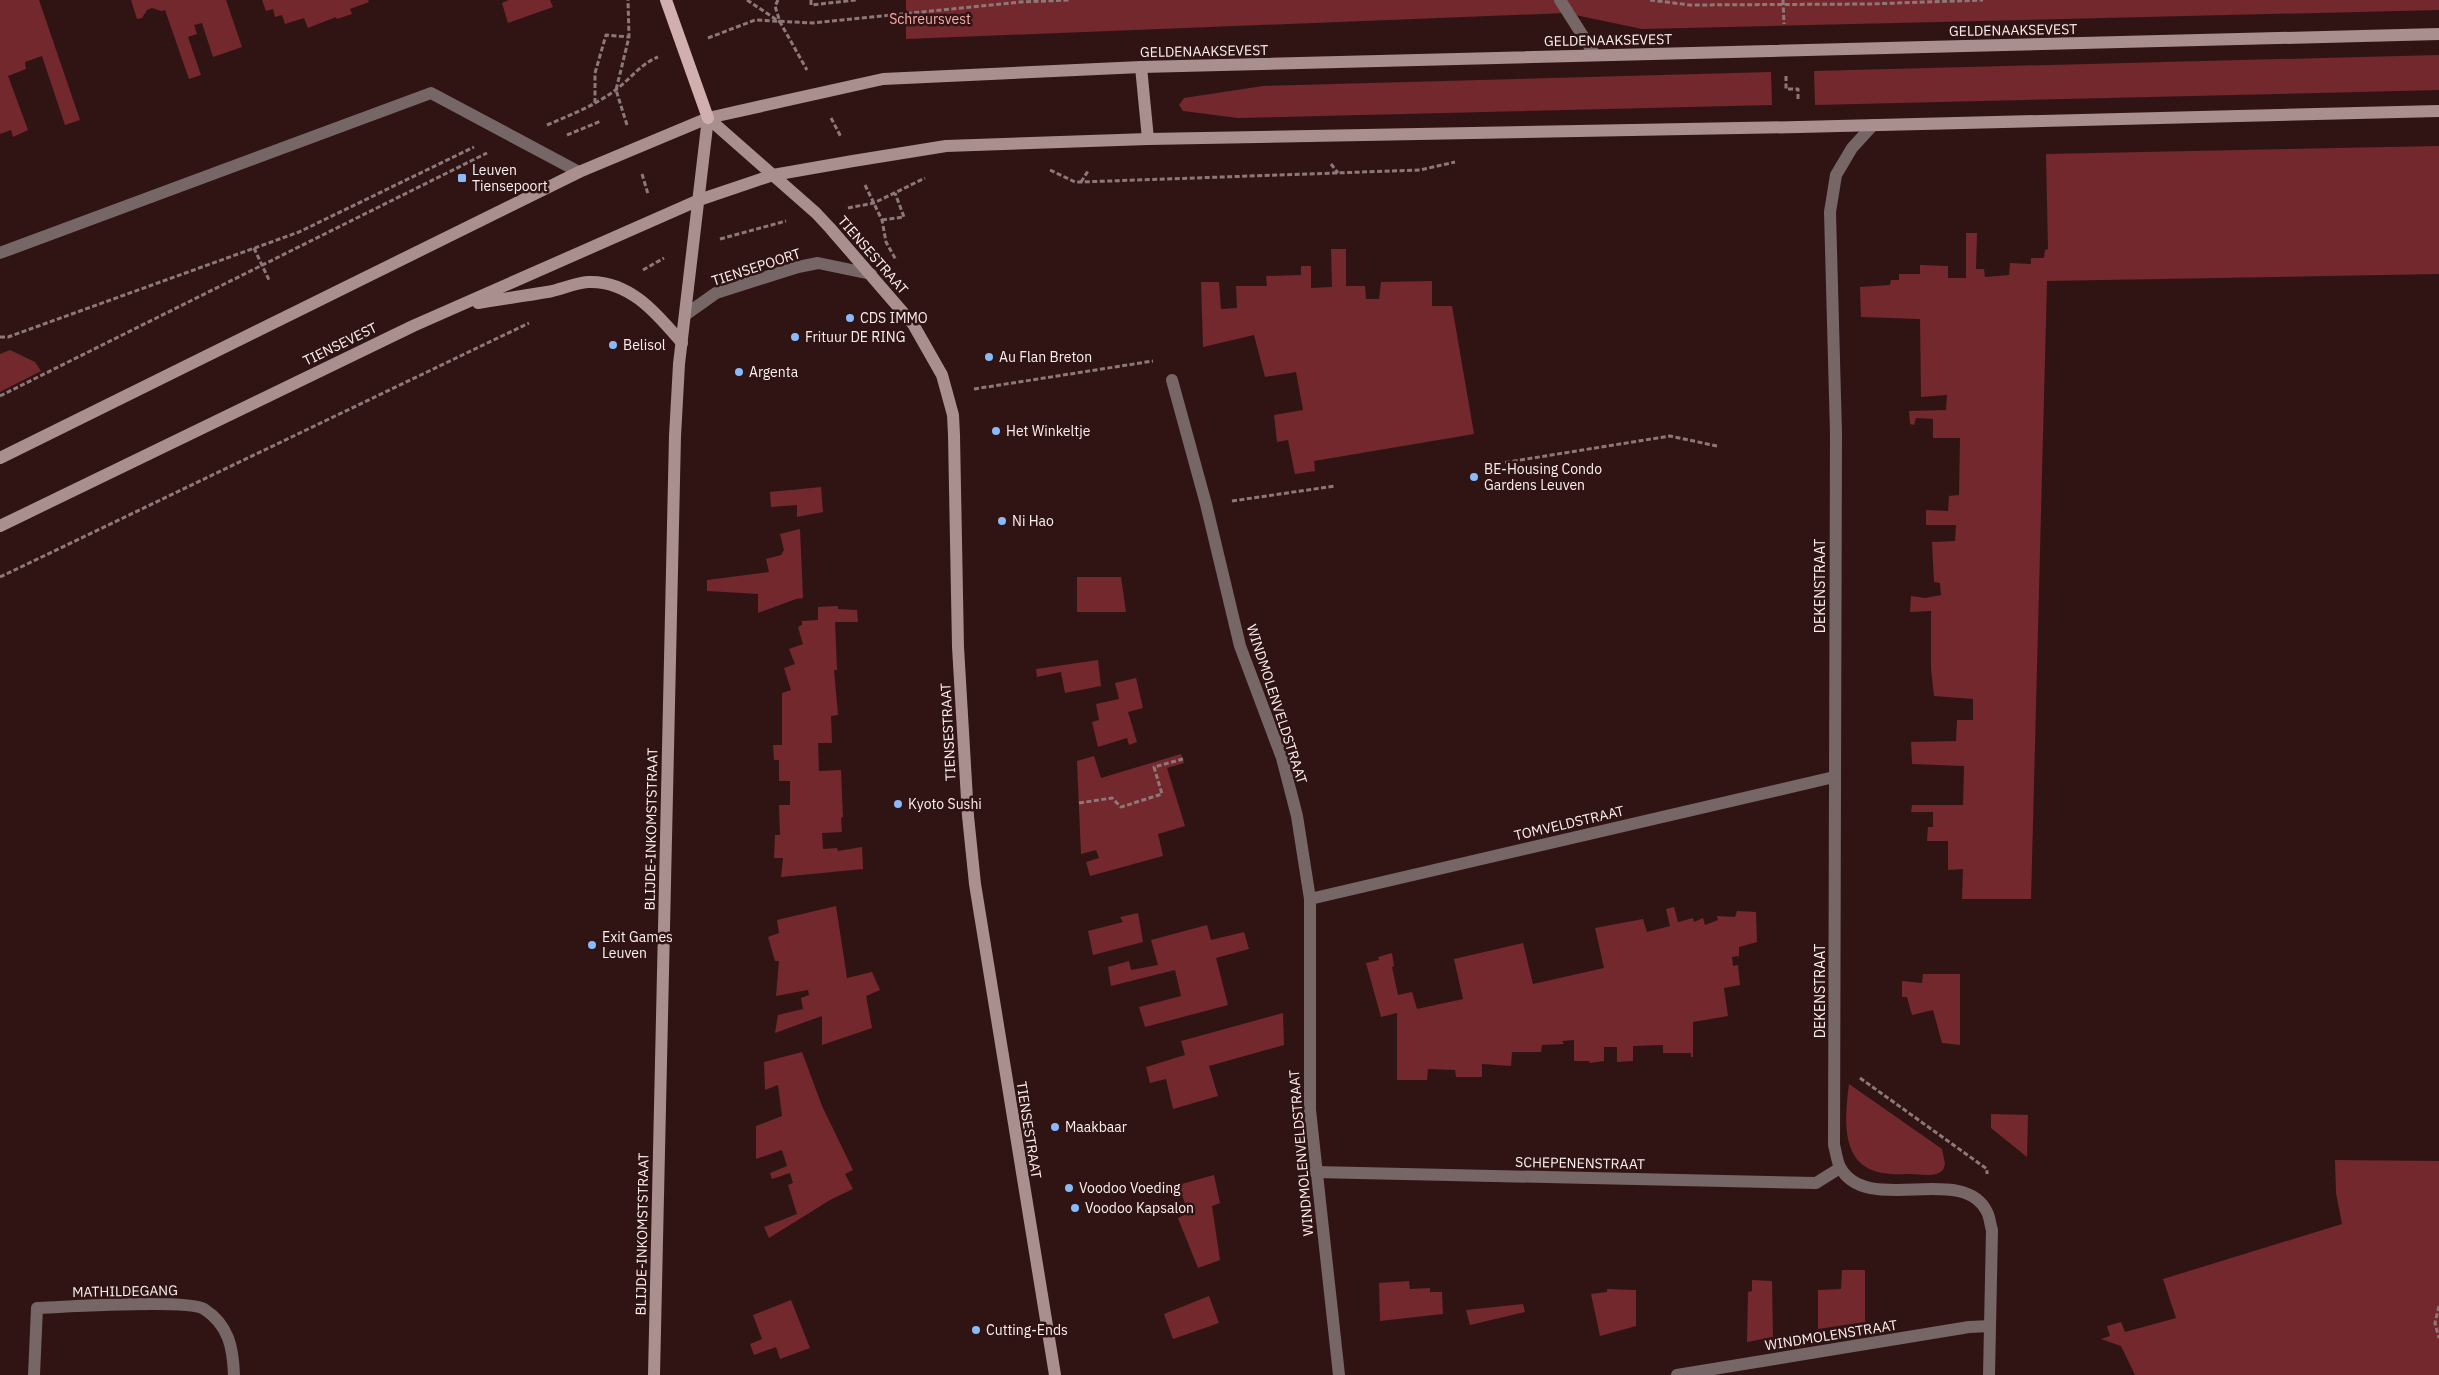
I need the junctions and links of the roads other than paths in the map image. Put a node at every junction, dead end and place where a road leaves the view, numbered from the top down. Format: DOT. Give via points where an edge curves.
graph roads {
  1 [pos="666,0"];
  2 [pos="1560,0"];
  3 [pos="2439,34"];
  4 [pos="1595,55"];
  5 [pos="1142,67"];
  6 [pos="2439,110"];
  7 [pos="708,118"];
  8 [pos="1873,125"];
  9 [pos="1148,139"];
  10 [pos="579,172"];
  11 [pos="773,175"];
  12 [pos="699,200"];
  13 [pos="0,253"];
  14 [pos="871,274"];
  15 [pos="460,305"];
  16 [pos="685,315"];
  17 [pos="682,343"];
  18 [pos="1172,380"];
  19 [pos="0,458"];
  20 [pos="0,526"];
  21 [pos="1834,777"];
  22 [pos="1310,899"];
  23 [pos="1840,1168"];
  24 [pos="1315,1172"];
  25 [pos="1990,1326"];
  26 [pos="34,1375"];
  27 [pos="234,1375"];
  28 [pos="654,1375"];
  29 [pos="1055,1375"];
  30 [pos="1339,1375"];
  31 [pos="1677,1375"];
  32 [pos="1989,1375"];
  1 -- 7 [label="main road"];
  2 -- 4 [label="street"];
  3 -- 4 [label="main road, GELDENAAKSEVEST"];
  4 -- 5 [label="main road, GELDENAAKSEVEST"];
  5 -- 7 [label="main road, GELDENAAKSEVEST" via="883,79"];
  5 -- 9 [label="main road"];
  6 -- 8 [label="main road"];
  7 -- 10 [label="main road"];
  7 -- 11 [label="main road"];
  7 -- 12 [label="main road"];
  8 -- 9 [label="main road"];
  8 -- 21 [label="street, DEKENSTRAAT" via="1852,148 1836,175 1830,212 1836,433"];
  9 -- 11 [label="main road" via="946,146"];
  10 -- 13 [label="street" via="431,93"];
  10 -- 19 [label="main road"];
  11 -- 12 [label="main road"];
  11 -- 14 [label="main road, TIENSESTRAAT" via="816,213"];
  12 -- 15 [label="main road, TIENSEVEST"];
  12 -- 16 [label="main road, BLIJDE-INKOMSTSTRAAT"];
  14 -- 16 [label="street, TIENSEPOORT" via="818,263 798,267 716,294"];
  14 -- 29 [label="main road, TIENSESTRAAT" via="913,324 948,392 954,435 958,647 973,865"];
  15 -- 17 [label="main road" via="549,292 588,282 639,298 656,312"];
  15 -- 20 [label="main road, TIENSEVEST"];
  16 -- 17 [label="main road, BLIJDE-INKOMSTSTRAAT"];
  17 -- 28 [label="main road, BLIJDE-INKOMSTSTRAAT" via="675,436"];
  18 -- 22 [label="street, WINDMOLENVELDSTRAAT" via="1240,646 1287,775"];
  21 -- 22 [label="street, TOMVELDSTRAAT"];
  21 -- 23 [label="street, DEKENSTRAAT" via="1836,1061 1833,1131"];
  22 -- 24 [label="street, WINDMOLENVELDSTRAAT" via="1308,1071"];
  23 -- 24 [label="street, SCHEPENENSTRAAT" via="1816,1183"];
  23 -- 25 [label="street" via="1855,1183 1879,1189 1952,1190 1966,1192 1980,1201 1988,1212 1992,1230"];
  24 -- 30 [label="street, WINDMOLENVELDSTRAAT"];
  25 -- 31 [label="street, WINDMOLENSTRAAT"];
  25 -- 32 [label="street"];
  26 -- 27 [label="street, MATHILDEGANG" via="37,1308 176,1304 203,1308 222,1325 233,1349"];
}
